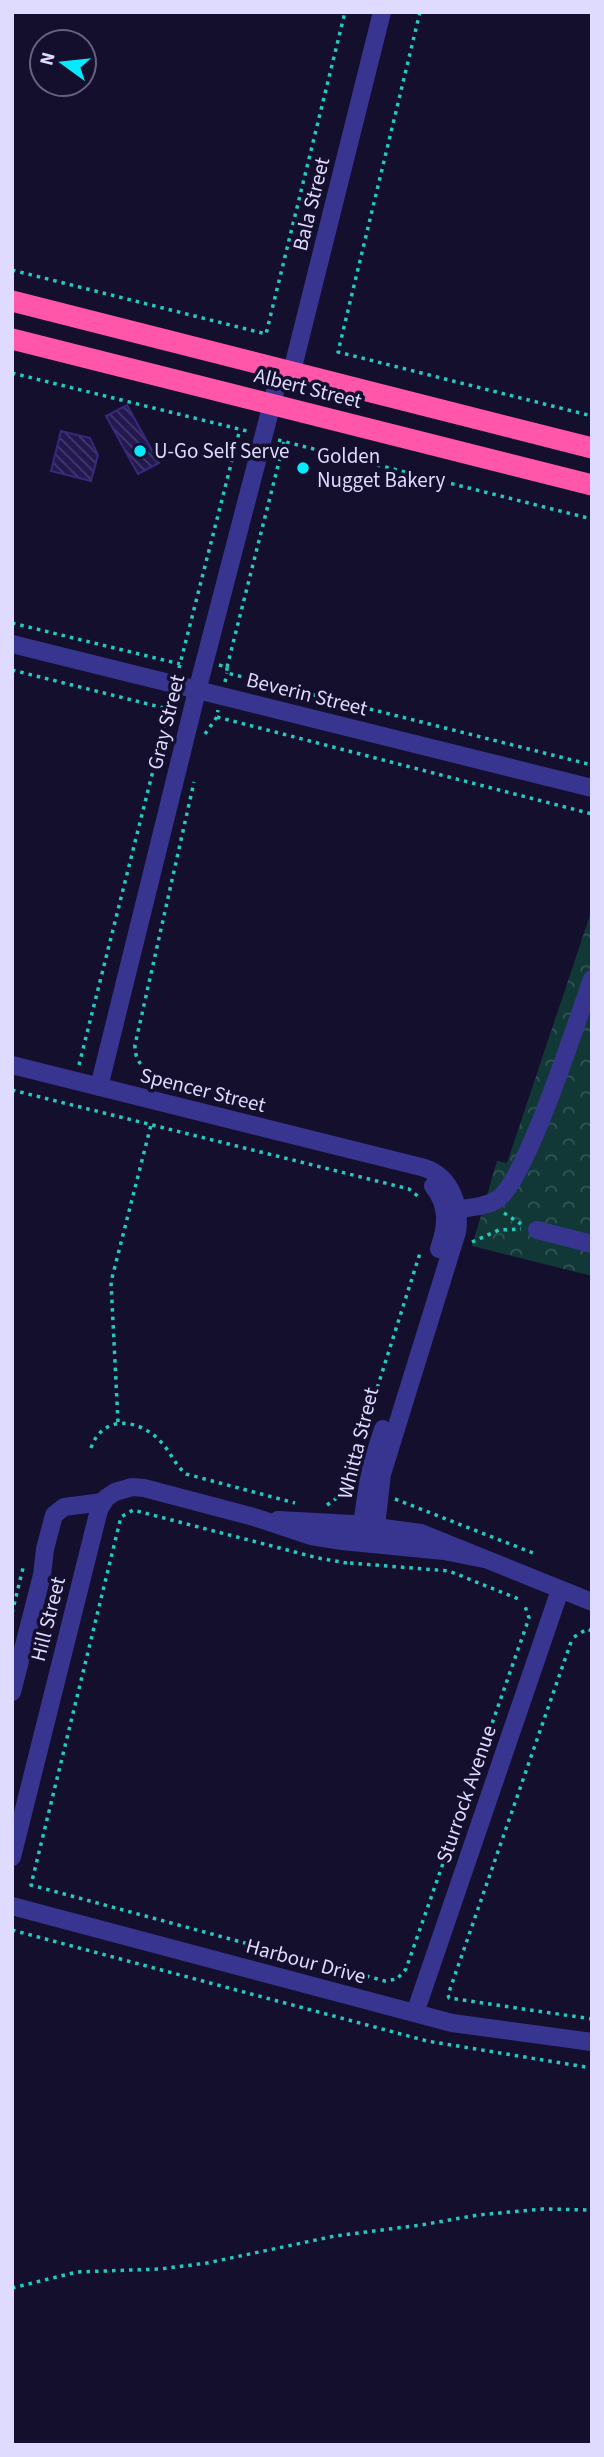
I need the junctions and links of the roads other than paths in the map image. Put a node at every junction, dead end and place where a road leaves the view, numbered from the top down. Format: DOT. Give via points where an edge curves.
graph roads {
  1 [pos="382,12"];
  2 [pos="12,302"];
  3 [pos="12,339"];
  4 [pos="287,371"];
  5 [pos="277,405"];
  6 [pos="592,447"];
  7 [pos="592,485"];
  8 [pos="12,644"];
  9 [pos="197,691"];
  10 [pos="592,788"];
  11 [pos="592,979"];
  12 [pos="12,1065"];
  13 [pos="99,1087"];
  14 [pos="433,1189"];
  15 [pos="451,1210"];
  16 [pos="537,1230"];
  17 [pos="592,1244"];
  18 [pos="103,1502"];
  19 [pos="371,1532"];
  20 [pos="560,1590"];
  21 [pos="592,1602"];
  22 [pos="12,1692"];
  23 [pos="15,1830"];
  24 [pos="12,1857"];
  25 [pos="12,1906"];
  26 [pos="415,2013"];
  27 [pos="592,2042"];
  1 -- 4 [label="street, Bala Street"];
  2 -- 4 [label="highway, Albert Street"];
  3 -- 5 [label="highway, Albert Street"];
  4 -- 5 [label="street, Gray Street"];
  4 -- 6 [label="highway, Albert Street"];
  5 -- 7 [label="highway, Albert Street"];
  5 -- 9 [label="street, Gray Street"];
  8 -- 9 [label="street, Beverin Street"];
  9 -- 10 [label="street, Beverin Street"];
  9 -- 13 [label="street, Gray Street"];
  11 -- 15 [label="street" via="523,1160 506,1192 489,1203"];
  12 -- 13 [label="street, Spencer Street"];
  13 -- 14 [label="street, Spencer Street" via="382,1158 413,1170"];
  14 -- 15 [label="street, Whitta Street"];
  15 -- 19 [label="street, Whitta Street" via="373,1461"];
  15 -- 19 [label="street, Whitta Street" via="458,1223 454,1240 384,1465"];
  16 -- 17 [label="street"];
  18 -- 19 [label="street" via="127,1483 254,1517"];
  18 -- 22 [label="street" via="64,1507 54,1515"];
  18 -- 23 [label="street, Hill Street"];
  19 -- 20 [label="street" via="428,1535"];
  20 -- 21 [label="street"];
  20 -- 26 [label="street, Sturrock Avenue"];
  23 -- 24 [label="street, Hill Street"];
  25 -- 26 [label="street, Harbour Drive"];
  26 -- 27 [label="street, Harbour Drive" via="465,2025"];
}
